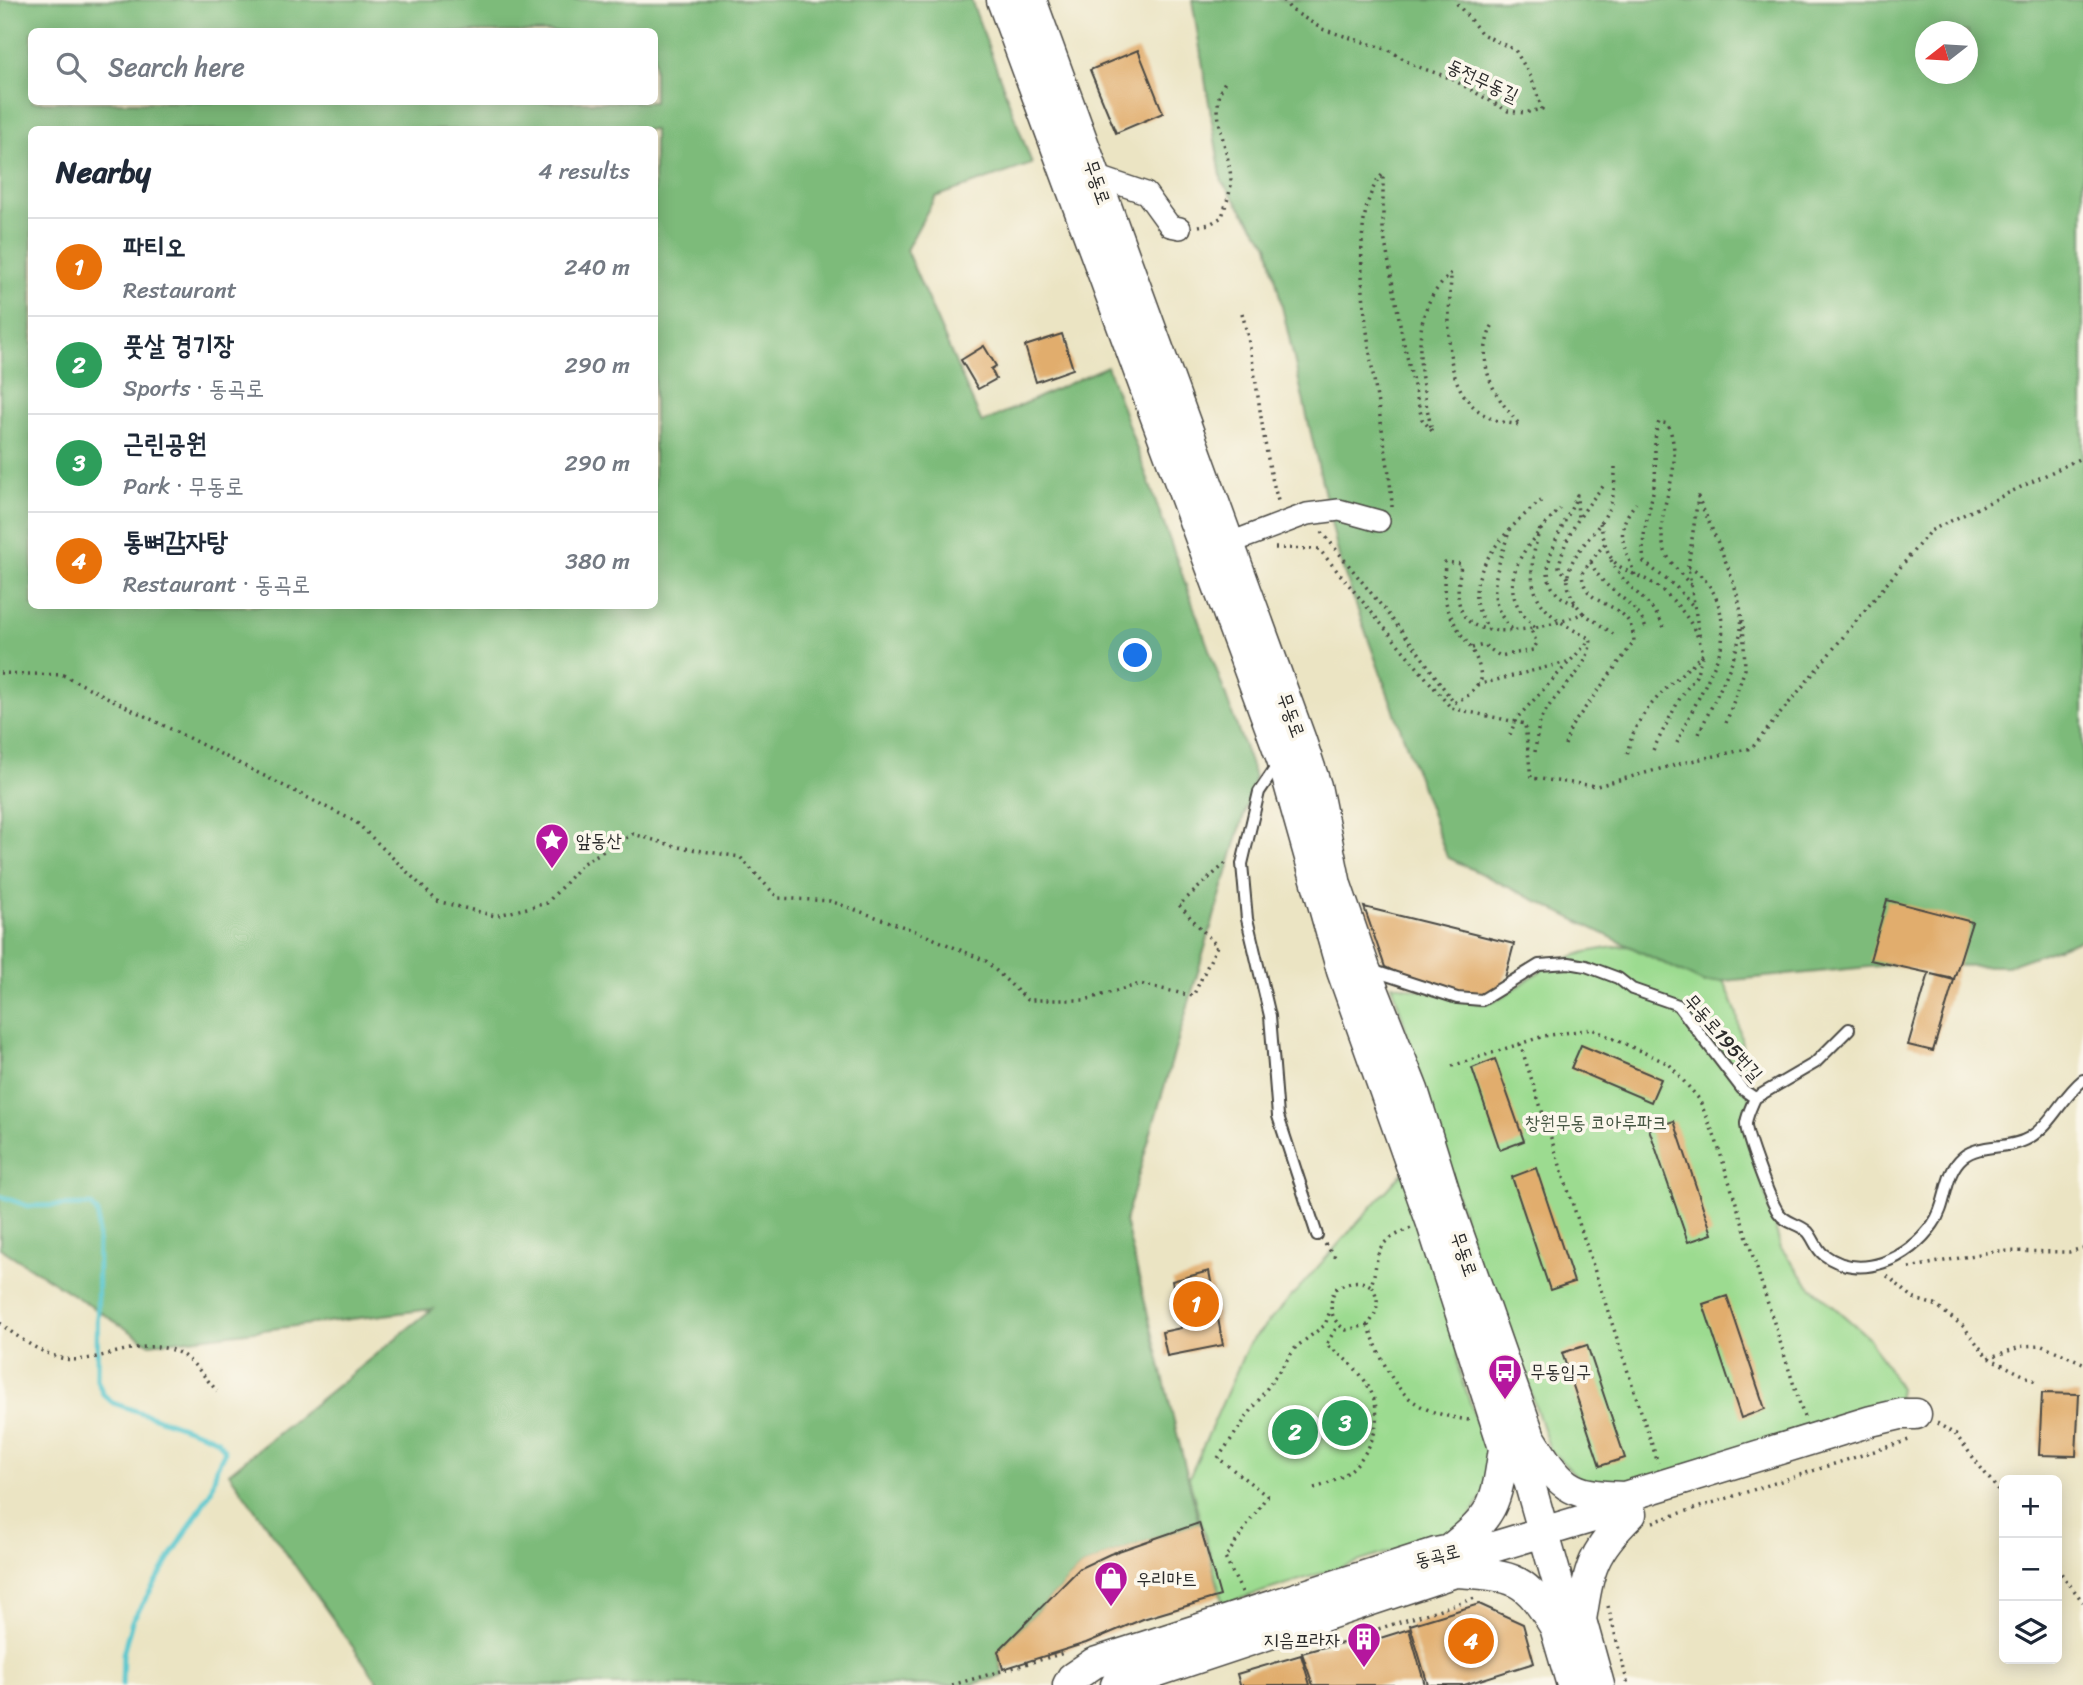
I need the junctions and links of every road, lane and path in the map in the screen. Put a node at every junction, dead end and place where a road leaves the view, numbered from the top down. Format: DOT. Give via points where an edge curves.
graph roads {
  1 [pos="1002,0"];
  2 [pos="1031,0"];
  3 [pos="1284,0"];
  4 [pos="1454,0"];
  5 [pos="1225,82"];
  6 [pos="1096,176"];
  7 [pos="1180,228"];
  8 [pos="1242,313"];
  9 [pos="1494,322"];
  10 [pos="2083,457"];
  11 [pos="1615,464"];
  12 [pos="1605,484"];
  13 [pos="1541,501"];
  14 [pos="1636,503"];
  15 [pos="1560,509"];
  16 [pos="1307,514"];
  17 [pos="1380,521"];
  18 [pos="1578,521"];
  19 [pos="1284,522"];
  20 [pos="1600,523"];
  21 [pos="1510,529"];
  22 [pos="1540,529"];
  23 [pos="1606,542"];
  24 [pos="1230,543"];
  25 [pos="1264,548"];
  26 [pos="1611,558"];
  27 [pos="1591,562"];
  28 [pos="1688,567"];
  29 [pos="1635,575"];
  30 [pos="1567,578"];
  31 [pos="1691,585"];
  32 [pos="1575,604"];
  33 [pos="1695,607"];
  34 [pos="1583,613"];
  35 [pos="1742,614"];
  36 [pos="1561,623"];
  37 [pos="1533,628"];
  38 [pos="1512,629"];
  39 [pos="1489,630"];
  40 [pos="1665,630"];
  41 [pos="1647,632"];
  42 [pos="1615,635"];
  43 [pos="1591,639"];
  44 [pos="1700,641"];
  45 [pos="1472,648"];
  46 [pos="1703,654"];
  47 [pos="1569,661"];
  48 [pos="0,673"];
  49 [pos="1476,685"];
  50 [pos="1515,722"];
  51 [pos="1726,723"];
  52 [pos="1699,734"];
  53 [pos="1510,735"];
  54 [pos="1677,743"];
  55 [pos="1565,745"];
  56 [pos="1654,750"];
  57 [pos="1535,752"];
  58 [pos="1627,758"];
  59 [pos="1282,759"];
  60 [pos="1229,855"];
  61 [pos="1365,969"];
  62 [pos="1849,1029"];
  63 [pos="1520,1044"];
  64 [pos="1452,1066"];
  65 [pos="2083,1080"];
  66 [pos="1755,1098"];
  67 [pos="1416,1226"];
  68 [pos="1317,1234"];
  69 [pos="2083,1248"];
  70 [pos="1875,1266"];
  71 [pos="1371,1286"];
  72 [pos="1331,1308"];
  73 [pos="0,1323"];
  74 [pos="1338,1325"];
  75 [pos="1368,1325"];
  76 [pos="1987,1357"];
  77 [pos="2083,1363"];
  78 [pos="2035,1381"];
  79 [pos="217,1391"];
  80 [pos="1466,1409"];
  81 [pos="1470,1420"];
  82 [pos="1919,1425"];
  83 [pos="1474,1431"];
  84 [pos="1811,1439"];
  85 [pos="1517,1442"];
  86 [pos="1659,1465"];
  87 [pos="1314,1488"];
  88 [pos="1999,1491"];
  89 [pos="1636,1511"];
  90 [pos="1543,1532"];
  91 [pos="1452,1561"];
  92 [pos="2062,1575"];
  93 [pos="1481,1596"];
  94 [pos="1247,1600"];
  95 [pos="1607,1602"];
  96 [pos="2083,1602"];
  97 [pos="1568,1624"];
  98 [pos="1343,1634"];
  99 [pos="1075,1650"];
  100 [pos="952,1685"];
  101 [pos="1068,1685"];
  102 [pos="1116,1685"];
  103 [pos="1572,1685"];
  104 [pos="1599,1685"];
  105 [pos="1628,1685"];
  1 -- 59 [label="main road, 무동로"];
  2 -- 6 [label="main road, 무동로"];
  3 -- 4 [label="path, 동전무동길" via="1290,9 1322,29 1389,50 1508,111 1542,109 1515,50 1482,34"];
  5 -- 7 [label="path" via="1219,123 1229,156 1231,187 1222,216 1210,224"];
  6 -- 7 [label="street" via="1146,193 1170,226"];
  6 -- 24 [label="main road, 무동로"];
  8 -- 19 [label="path" via="1270,477"];
  9 -- 17 [label="path" via="1485,352 1487,376 1498,401 1520,425 1490,419 1458,386 1449,338 1451,273 1433,294 1424,319 1422,376 1432,431 1422,419 1400,328 1383,231 1383,174 1373,185 1362,253 1370,359 1392,486 1392,511"];
  10 -- 50 [label="path" via="1930,531 1752,748 1597,786 1531,778 1525,724"];
  11 -- 20 [label="path" via="1612,501"];
  12 -- 18 [label="path"];
  13 -- 21 [label="path"];
  14 -- 29 [label="path" via="1622,525 1622,539"];
  15 -- 22 [label="path"];
  16 -- 17 [label="street" via="1339,510"];
  16 -- 19 [label="street"];
  16 -- 49 [label="path" via="1409,639 1454,703"];
  18 -- 30 [label="path" via="1561,551 1559,567"];
  18 -- 32 [label="path" via="1577,495 1550,554 1555,590"];
  19 -- 24 [label="street"];
  20 -- 23 [label="path"];
  20 -- 30 [label="path" via="1576,554"];
  21 -- 38 [label="path" via="1498,564 1494,601 1500,618"];
  21 -- 39 [label="path" via="1476,584 1476,602"];
  22 -- 36 [label="path" via="1530,581 1547,614"];
  22 -- 37 [label="path" via="1518,560 1512,581 1517,607"];
  23 -- 26 [label="path"];
  23 -- 27 [label="path"];
  24 -- 61 [label="main road, 무동로" via="1316,786 1336,885"];
  25 -- 50 [label="path" via="1319,549 1451,708"];
  26 -- 29 [label="path"];
  26 -- 40 [label="path" via="1618,576 1651,605"];
  27 -- 41 [label="path" via="1598,579 1636,607"];
  27 -- 55 [label="path" via="1582,581 1596,602 1622,612 1633,630 1634,642 1572,727"];
  28 -- 31 [label="path"];
  28 -- 35 [label="path" via="1698,497"];
  28 -- 54 [label="path" via="1701,573 1715,594 1722,644"];
  29 -- 44 [label="path" via="1670,598"];
  30 -- 32 [label="path"];
  31 -- 33 [label="path"];
  31 -- 33 [label="path" via="1663,546 1662,524 1675,463 1671,432 1668,424 1660,422 1653,438 1656,465 1641,545 1644,562"];
  32 -- 34 [label="path"];
  33 -- 44 [label="path"];
  34 -- 36 [label="path"];
  34 -- 42 [label="path"];
  35 -- 51 [label="path" via="1745,669"];
  35 -- 52 [label="path" via="1735,651"];
  36 -- 37 [label="path"];
  36 -- 43 [label="path"];
  37 -- 38 [label="path"];
  37 -- 45 [label="path" via="1537,643 1533,650 1500,656 1484,645"];
  38 -- 39 [label="path"];
  39 -- 45 [label="path" via="1467,620 1458,591 1461,564 1445,562 1447,605"];
  43 -- 47 [label="path"];
  43 -- 57 [label="path" via="1579,672 1544,714"];
  44 -- 46 [label="path"];
  45 -- 49 [label="path" via="1480,663 1481,680"];
  46 -- 56 [label="path" via="1696,676"];
  46 -- 58 [label="path" via="1635,723"];
  47 -- 49 [label="path"];
  47 -- 50 [label="path"];
  48 -- 60 [label="path" via="63,676 356,821 437,901 495,916 547,903 583,863 633,834 678,848 740,858 778,898 830,901 913,930 986,961 1027,1000 1085,1000 1140,985 1193,996 1217,946 1179,905 1226,866"];
  50 -- 53 [label="path"];
  59 -- 68 [label="lane, 무동로" via="1259,792 1242,864 1247,919 1270,1016 1278,1116"];
  59 -- 85 [label="main road, 무동로" via="1342,971 1431,1221"];
  61 -- 66 [label="lane, 무동로195번길" via="1457,998 1482,1000 1539,965 1569,962 1586,966 1678,1005 1742,1090"];
  61 -- 85 [label="main road, 무동로" via="1413,1090"];
  62 -- 66 [label="lane" via="1815,1063"];
  63 -- 64 [label="path"];
  63 -- 84 [label="path" via="1592,1030 1669,1064 1699,1099"];
  63 -- 86 [label="path"];
  65 -- 70 [label="lane" via="2027,1139 1962,1158 1951,1171 1933,1225 1893,1260"];
  66 -- 70 [label="lane, 무동로195번길" via="1745,1124 1770,1201 1784,1222 1807,1231 1821,1252 1842,1265"];
  67 -- 71 [label="path" via="1381,1245"];
  69 -- 70 [label="path" via="2070,1252 1995,1251 1905,1268"];
  70 -- 76 [label="path" via="1915,1299 1935,1306 1964,1327"];
  71 -- 72 [label="path" via="1357,1281 1343,1284 1335,1289"];
  71 -- 75 [label="path" via="1377,1304"];
  72 -- 74 [label="path"];
  72 -- 94 [label="path" via="1325,1325 1296,1347 1218,1458 1267,1496 1225,1558"];
  73 -- 79 [label="path" via="39,1349 68,1360 136,1348 178,1353"];
  74 -- 75 [label="path" via="1354,1330"];
  74 -- 87 [label="path" via="1326,1345 1361,1373 1377,1405 1377,1430 1355,1467"];
  75 -- 81 [label="path" via="1383,1365 1401,1394 1443,1416"];
  76 -- 77 [label="path" via="2042,1345"];
  76 -- 78 [label="path"];
  80 -- 81 [label="path"];
  81 -- 83 [label="path"];
  82 -- 84 [label="main road" via="1900,1414"];
  82 -- 88 [label="path" via="1956,1435"];
  82 -- 89 [label="path"];
  82 -- 89 [label="main road" via="1875,1434"];
  84 -- 89 [label="main road"];
  85 -- 89 [label="main road" via="1571,1488"];
  85 -- 90 [label="main road, 무동로"];
  85 -- 91 [label="main road" via="1488,1515"];
  89 -- 90 [label="main road" via="1600,1515"];
  89 -- 97 [label="main road" via="1607,1537 1597,1553"];
  90 -- 91 [label="main road, 동곡로" via="1480,1551 1473,1548"];
  90 -- 97 [label="main road, 무동로" via="1560,1590 1555,1600"];
  91 -- 97 [label="main road" via="1516,1581"];
  91 -- 101 [label="main road, 동곡로" via="1094,1663"];
  91 -- 102 [label="main road, 동곡로"];
  92 -- 96 [label="path"];
  93 -- 98 [label="path" via="1375,1630"];
  95 -- 105 [label="path"];
  97 -- 103 [label="main road, 무동로"];
  97 -- 104 [label="main road, 무동로"];
  99 -- 100 [label="path"];
}
